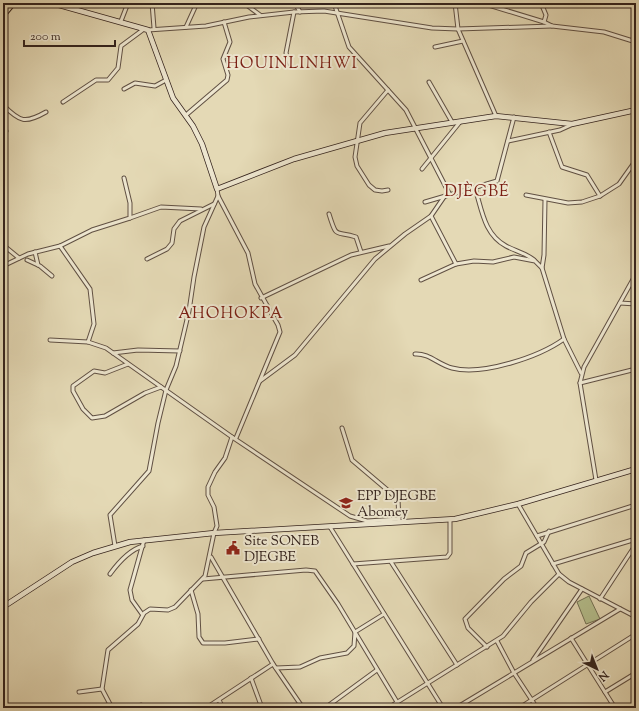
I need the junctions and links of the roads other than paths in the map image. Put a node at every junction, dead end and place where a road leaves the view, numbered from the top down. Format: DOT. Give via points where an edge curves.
graph roads {
  1 [pos="13,3"];
  2 [pos="52,3"];
  3 [pos="128,3"];
  4 [pos="152,3"];
  5 [pos="197,3"];
  6 [pos="244,3"];
  7 [pos="295,3"];
  8 [pos="334,3"];
  9 [pos="455,3"];
  10 [pos="482,3"];
  11 [pos="542,4"];
  12 [pos="294,12"];
  13 [pos="300,12"];
  14 [pos="337,12"];
  15 [pos="3,15"];
  16 [pos="260,16"];
  17 [pos="121,21"];
  18 [pos="224,22"];
  19 [pos="544,22"];
  20 [pos="552,26"];
  21 [pos="186,27"];
  22 [pos="154,28"];
  23 [pos="146,29"];
  24 [pos="458,30"];
  25 [pos="463,41"];
  26 [pos="636,42"];
  27 [pos="435,46"];
  28 [pos="290,64"];
  29 [pos="166,80"];
  30 [pos="429,82"];
  31 [pos="124,88"];
  32 [pos="388,90"];
  33 [pos="63,102"];
  34 [pos="3,105"];
  35 [pos="636,110"];
  36 [pos="46,112"];
  37 [pos="186,115"];
  38 [pos="496,116"];
  39 [pos="514,117"];
  40 [pos="461,120"];
  41 [pos="452,122"];
  42 [pos="3,124"];
  43 [pos="572,124"];
  44 [pos="416,129"];
  45 [pos="549,132"];
  46 [pos="3,138"];
  47 [pos="358,140"];
  48 [pos="508,141"];
  49 [pos="432,158"];
  50 [pos="636,160"];
  51 [pos="422,169"];
  52 [pos="124,178"];
  53 [pos="475,188"];
  54 [pos="217,190"];
  55 [pos="388,190"];
  56 [pos="450,195"];
  57 [pos="526,195"];
  58 [pos="218,196"];
  59 [pos="600,196"];
  60 [pos="444,197"];
  61 [pos="545,200"];
  62 [pos="425,202"];
  63 [pos="214,204"];
  64 [pos="203,209"];
  65 [pos="329,214"];
  66 [pos="431,216"];
  67 [pos="130,218"];
  68 [pos="3,245"];
  69 [pos="60,246"];
  70 [pos="391,246"];
  71 [pos="35,252"];
  72 [pos="361,252"];
  73 [pos="19,258"];
  74 [pos="147,259"];
  75 [pos="27,260"];
  76 [pos="535,261"];
  77 [pos="456,264"];
  78 [pos="38,265"];
  79 [pos="3,266"];
  80 [pos="542,268"];
  81 [pos="636,274"];
  82 [pos="52,276"];
  83 [pos="3,279"];
  84 [pos="421,280"];
  85 [pos="261,298"];
  86 [pos="620,303"];
  87 [pos="636,304"];
  88 [pos="3,316"];
  89 [pos="564,339"];
  90 [pos="50,340"];
  91 [pos="88,342"];
  92 [pos="180,351"];
  93 [pos="113,353"];
  94 [pos="415,354"];
  95 [pos="128,364"];
  96 [pos="636,369"];
  97 [pos="581,373"];
  98 [pos="258,382"];
  99 [pos="580,383"];
  100 [pos="161,386"];
  101 [pos="166,390"];
  102 [pos="342,428"];
  103 [pos="234,438"];
  104 [pos="636,469"];
  105 [pos="596,480"];
  106 [pos="518,504"];
  107 [pos="636,505"];
  108 [pos="350,516"];
  109 [pos="450,520"];
  110 [pos="399,522"];
  111 [pos="350,526"];
  112 [pos="330,527"];
  113 [pos="549,531"];
  114 [pos="214,534"];
  115 [pos="537,536"];
  116 [pos="636,539"];
  117 [pos="144,540"];
  118 [pos="541,544"];
  119 [pos="636,544"];
  120 [pos="115,546"];
  121 [pos="143,546"];
  122 [pos="210,557"];
  123 [pos="391,562"];
  124 [pos="353,564"];
  125 [pos="553,564"];
  126 [pos="110,574"];
  127 [pos="559,574"];
  128 [pos="223,578"];
  129 [pos="202,579"];
  130 [pos="582,589"];
  131 [pos="191,590"];
  132 [pos="600,598"];
  133 [pos="3,607"];
  134 [pos="636,608"];
  135 [pos="620,609"];
  136 [pos="142,614"];
  137 [pos="384,614"];
  138 [pos="631,614"];
  139 [pos="636,617"];
  140 [pos="355,632"];
  141 [pos="636,634"];
  142 [pos="571,638"];
  143 [pos="259,639"];
  144 [pos="497,641"];
  145 [pos="487,647"];
  146 [pos="532,662"];
  147 [pos="273,664"];
  148 [pos="457,665"];
  149 [pos="588,665"];
  150 [pos="276,668"];
  151 [pos="377,670"];
  152 [pos="514,673"];
  153 [pos="636,673"];
  154 [pos="251,678"];
  155 [pos="428,683"];
  156 [pos="102,689"];
  157 [pos="79,692"];
  158 [pos="605,692"];
  159 [pos="218,700"];
  160 [pos="532,700"];
  161 [pos="397,702"];
  162 [pos="141,705"];
  163 [pos="112,708"];
  164 [pos="132,708"];
  165 [pos="206,708"];
  166 [pos="223,708"];
  167 [pos="262,708"];
  168 [pos="303,708"];
  169 [pos="326,708"];
  170 [pos="388,708"];
  171 [pos="443,708"];
  172 [pos="456,708"];
  173 [pos="519,708"];
  174 [pos="538,708"];
  175 [pos="615,708"];
  1 -- 15 [label="main road"];
  2 -- 17 [label="street"];
  3 -- 17 [label="street"];
  4 -- 22 [label="street"];
  5 -- 21 [label="street"];
  6 -- 16 [label="street"];
  7 -- 13 [label="street"];
  8 -- 14 [label="street"];
  9 -- 24 [label="street"];
  10 -- 19 [label="street"];
  11 -- 19 [label="street" via="546,15"];
  12 -- 13 [label="street"];
  12 -- 16 [label="street"];
  12 -- 28 [label="street" via="286,53"];
  13 -- 14 [label="street"];
  14 -- 24 [label="street"];
  14 -- 32 [label="street" via="349,47"];
  16 -- 18 [label="street"];
  17 -- 23 [label="street"];
  18 -- 21 [label="street"];
  18 -- 37 [label="street" via="230,42 223,59 228,75 226,80"];
  19 -- 20 [label="street"];
  20 -- 24 [label="street"];
  20 -- 26 [label="street" via="604,32"];
  21 -- 22 [label="street"];
  22 -- 23 [label="street"];
  23 -- 29 [label="street" via="157,50"];
  23 -- 33 [label="street" via="121,46 118,68 108,80 96,80"];
  24 -- 25 [label="street"];
  25 -- 27 [label="street"];
  25 -- 38 [label="street"];
  29 -- 31 [label="street" via="155,86 135,83"];
  29 -- 37 [label="street" via="173,98"];
  30 -- 41 [label="street"];
  32 -- 44 [label="street" via="406,110"];
  32 -- 47 [label="street" via="362,120 358,129"];
  34 -- 36 [label="street" via="17,119 25,121"];
  35 -- 43 [label="street"];
  37 -- 54 [label="street" via="202,144"];
  38 -- 39 [label="street"];
  38 -- 40 [label="street"];
  39 -- 43 [label="street"];
  39 -- 48 [label="street"];
  40 -- 41 [label="street"];
  40 -- 49 [label="street"];
  41 -- 44 [label="street"];
  42 -- 46 [label="street" via="6,131"];
  43 -- 45 [label="street" via="567,128"];
  44 -- 47 [label="street"];
  44 -- 49 [label="street"];
  45 -- 48 [label="street"];
  45 -- 59 [label="street" via="562,167 587,175"];
  47 -- 54 [label="street" via="280,164"];
  47 -- 55 [label="street" via="355,157 364,180 375,190"];
  48 -- 53 [label="street" via="497,181"];
  49 -- 51 [label="street"];
  49 -- 56 [label="street"];
  50 -- 59 [label="street" via="619,184"];
  52 -- 67 [label="street" via="130,204"];
  53 -- 56 [label="street"];
  53 -- 76 [label="street" via="486,226 491,234 505,245"];
  54 -- 58 [label="street"];
  56 -- 60 [label="street"];
  57 -- 61 [label="street"];
  58 -- 63 [label="street"];
  58 -- 85 [label="street" via="248,254 251,273"];
  59 -- 61 [label="street" via="575,204"];
  60 -- 62 [label="street"];
  60 -- 66 [label="street"];
  61 -- 80 [label="street"];
  63 -- 64 [label="street"];
  63 -- 92 [label="street" via="204,227 190,311"];
  64 -- 67 [label="street" via="161,207"];
  64 -- 74 [label="street" via="176,224 172,243"];
  65 -- 72 [label="street" via="334,230 339,234 356,237"];
  66 -- 70 [label="street"];
  66 -- 77 [label="street"];
  67 -- 69 [label="street" via="92,230"];
  68 -- 73 [label="street"];
  69 -- 71 [label="street"];
  69 -- 91 [label="street" via="90,289 94,324"];
  70 -- 72 [label="street"];
  70 -- 98 [label="street" via="376,259 296,355"];
  71 -- 73 [label="street"];
  71 -- 78 [label="street"];
  72 -- 85 [label="street"];
  73 -- 79 [label="street"];
  75 -- 78 [label="street"];
  76 -- 77 [label="street" via="514,257 499,262 474,261"];
  76 -- 80 [label="street"];
  77 -- 84 [label="street"];
  78 -- 82 [label="street"];
  80 -- 89 [label="street"];
  81 -- 86 [label="street"];
  83 -- 88 [label="street"];
  85 -- 98 [label="street" via="280,332"];
  86 -- 87 [label="street"];
  86 -- 97 [label="street"];
  89 -- 94 [label="street" via="542,352 479,370 452,368 422,354"];
  89 -- 97 [label="street"];
  90 -- 91 [label="street"];
  91 -- 93 [label="street" via="98,344"];
  92 -- 93 [label="street" via="138,350"];
  92 -- 101 [label="street"];
  93 -- 95 [label="street"];
  95 -- 100 [label="street"];
  95 -- 100 [label="street" via="105,373 94,370 73,386 73,391 92,418 105,416"];
  96 -- 99 [label="street"];
  97 -- 99 [label="street"];
  98 -- 103 [label="street"];
  99 -- 105 [label="street"];
  100 -- 101 [label="street"];
  101 -- 103 [label="street"];
  101 -- 120 [label="street" via="149,471 110,515"];
  102 -- 110 [label="street" via="352,460 398,499"];
  103 -- 108 [label="street"];
  103 -- 114 [label="street" via="208,487 218,526"];
  104 -- 105 [label="street"];
  105 -- 106 [label="street"];
  106 -- 109 [label="street"];
  106 -- 115 [label="street"];
  107 -- 113 [label="street"];
  108 -- 110 [label="street" via="367,522"];
  108 -- 111 [label="street"];
  109 -- 110 [label="street"];
  109 -- 123 [label="street" via="449,556"];
  110 -- 111 [label="street"];
  111 -- 112 [label="street"];
  112 -- 114 [label="street"];
  112 -- 124 [label="street"];
  113 -- 115 [label="street"];
  113 -- 118 [label="street"];
  114 -- 117 [label="street"];
  114 -- 122 [label="street"];
  115 -- 118 [label="street"];
  116 -- 125 [label="street"];
  117 -- 120 [label="street"];
  117 -- 121 [label="street"];
  118 -- 125 [label="street"];
  118 -- 145 [label="street" via="526,553 521,566 504,579 465,619 468,628"];
  119 -- 132 [label="street"];
  120 -- 133 [label="street" via="72,562"];
  121 -- 126 [label="street" via="128,554"];
  121 -- 136 [label="street" via="130,590 132,600"];
  122 -- 128 [label="street"];
  122 -- 129 [label="street" via="208,570"];
  123 -- 124 [label="street"];
  123 -- 148 [label="street"];
  124 -- 137 [label="street"];
  125 -- 127 [label="street"];
  127 -- 130 [label="street"];
  127 -- 144 [label="street" via="510,630"];
  128 -- 129 [label="street"];
  128 -- 140 [label="street" via="312,570 324,581"];
  128 -- 143 [label="street"];
  129 -- 131 [label="street"];
  130 -- 132 [label="street"];
  130 -- 146 [label="street"];
  131 -- 136 [label="street" via="168,610 150,609"];
  131 -- 143 [label="street" via="198,614 199,637 203,643"];
  132 -- 135 [label="street"];
  134 -- 138 [label="street"];
  135 -- 138 [label="street"];
  135 -- 142 [label="street"];
  136 -- 156 [label="street" via="138,624 108,650"];
  137 -- 140 [label="street"];
  137 -- 155 [label="street"];
  138 -- 139 [label="street"];
  140 -- 150 [label="street" via="354,646 347,653 320,658 300,667"];
  140 -- 151 [label="street"];
  141 -- 149 [label="street"];
  142 -- 146 [label="street"];
  142 -- 149 [label="street"];
  143 -- 147 [label="street"];
  144 -- 145 [label="street"];
  144 -- 152 [label="street"];
  145 -- 148 [label="street"];
  146 -- 152 [label="street"];
  147 -- 150 [label="street"];
  147 -- 154 [label="street"];
  148 -- 155 [label="street"];
  149 -- 158 [label="street"];
  149 -- 160 [label="street"];
  150 -- 168 [label="street"];
  151 -- 161 [label="street"];
  151 -- 169 [label="street"];
  152 -- 160 [label="street"];
  152 -- 172 [label="street"];
  153 -- 158 [label="street"];
  154 -- 159 [label="street"];
  154 -- 167 [label="street"];
  155 -- 161 [label="street"];
  155 -- 171 [label="street"];
  156 -- 157 [label="street"];
  156 -- 163 [label="street"];
  158 -- 175 [label="street"];
  159 -- 165 [label="street"];
  159 -- 166 [label="street"];
  160 -- 173 [label="street"];
  160 -- 174 [label="street"];
  161 -- 170 [label="street"];
  162 -- 164 [label="street"];
}
